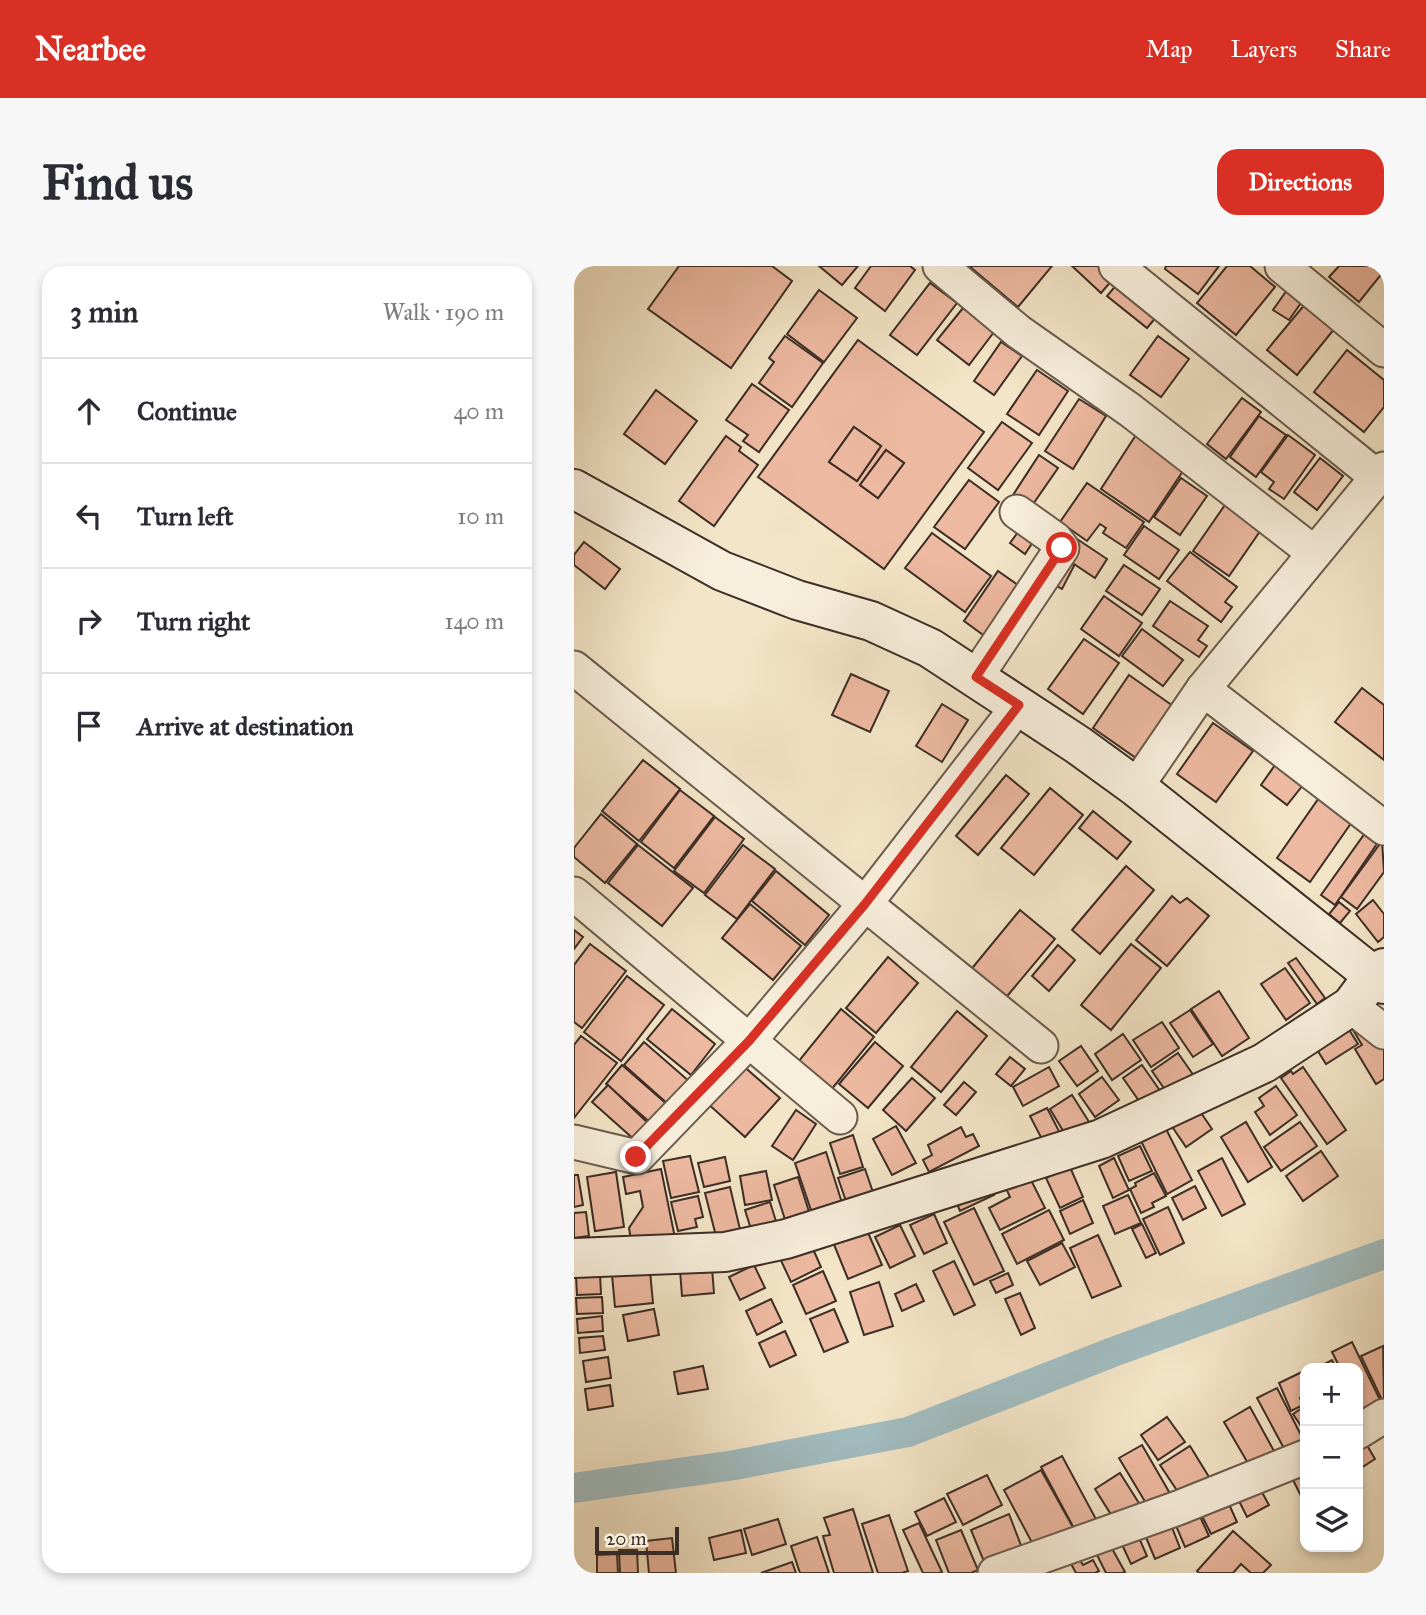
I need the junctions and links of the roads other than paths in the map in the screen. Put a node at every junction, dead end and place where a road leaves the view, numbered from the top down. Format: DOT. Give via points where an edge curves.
graph roads {
  1 [pos="940,266"];
  2 [pos="1116,266"];
  3 [pos="1282,266"];
  4 [pos="1384,350"];
  5 [pos="1380,473"];
  6 [pos="574,489"];
  7 [pos="1017,512"];
  8 [pos="1313,552"];
  9 [pos="574,668"];
  10 [pos="976,677"];
  11 [pos="1203,689"];
  12 [pos="1019,705"];
  13 [pos="1136,787"];
  14 [pos="1384,828"];
  15 [pos="574,894"];
  16 [pos="865,904"];
  17 [pos="1381,976"];
  18 [pos="1351,1006"];
  19 [pos="1384,1032"];
  20 [pos="749,1041"];
  21 [pos="1041,1046"];
  22 [pos="840,1116"];
  23 [pos="574,1142"];
  24 [pos="574,1258"];
  25 [pos="1384,1416"];
  26 [pos="1363,1429"];
  27 [pos="1300,1459"];
  28 [pos="995,1573"];
  1 -- 8 [label="street" via="1019,332 1130,410"];
  2 -- 5 [label="street"];
  3 -- 4 [label="street"];
  5 -- 8 [label="street"];
  6 -- 10 [label="main road" via="722,571 797,600 871,621 930,648"];
  7 -- 10 [label="street" via="1062,548"];
  8 -- 11 [label="street"];
  9 -- 16 [label="street"];
  10 -- 12 [label="main road"];
  11 -- 13 [label="street"];
  11 -- 14 [label="street"];
  12 -- 13 [label="main road"];
  12 -- 16 [label="street"];
  13 -- 17 [label="main road"];
  15 -- 20 [label="street"];
  16 -- 20 [label="street"];
  16 -- 21 [label="street"];
  17 -- 18 [label="main road"];
  18 -- 19 [label="street"];
  18 -- 24 [label="main road" via="1264,1063 1101,1139 774,1241 725,1252"];
  20 -- 22 [label="street"];
  20 -- 23 [label="street" via="636,1157"];
  25 -- 26 [label="street"];
  27 -- 28 [label="street"];
}
